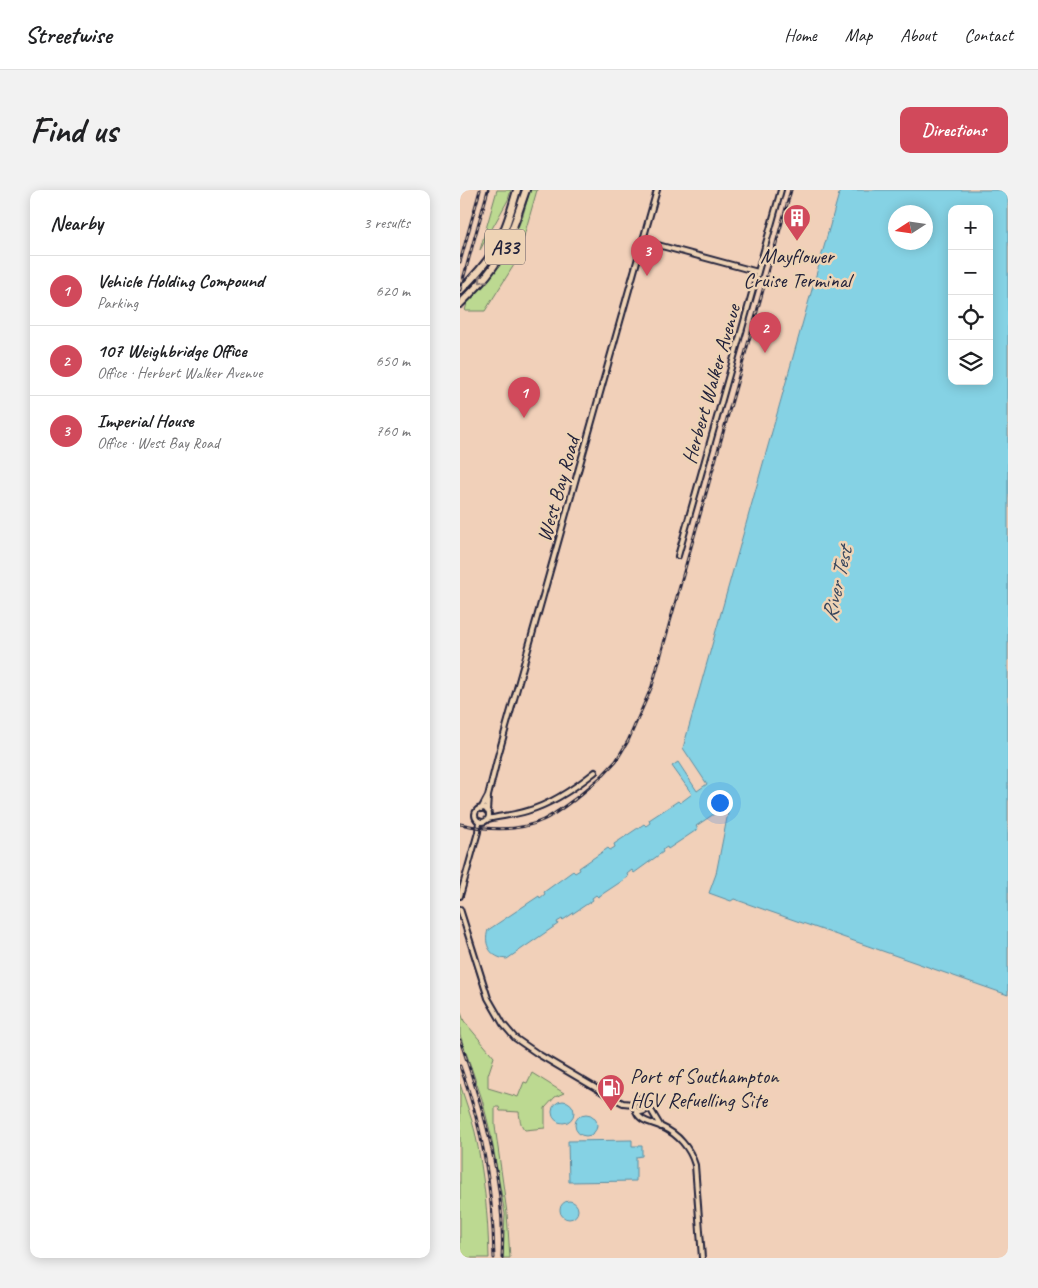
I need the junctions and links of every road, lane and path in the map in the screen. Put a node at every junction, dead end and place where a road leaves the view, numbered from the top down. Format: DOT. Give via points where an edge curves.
graph roads {
  1 [pos="517,190"];
  2 [pos="526,190"];
  3 [pos="657,190"];
  4 [pos="781,190"];
  5 [pos="643,241"];
  6 [pos="758,272"];
  7 [pos="460,291"];
  8 [pos="460,304"];
  9 [pos="678,556"];
  10 [pos="595,772"];
  11 [pos="488,796"];
  12 [pos="480,809"];
  13 [pos="488,812"];
  14 [pos="501,816"];
  15 [pos="488,819"];
  16 [pos="479,821"];
  17 [pos="460,896"];
  18 [pos="460,909"];
  19 [pos="633,1104"];
  20 [pos="648,1105"];
  21 [pos="636,1111"];
  22 [pos="661,1126"];
  23 [pos="702,1258"];
  1 -- 7 [label="highway, A33" via="494,251"];
  2 -- 8 [label="highway, A33, one-way" via="500,257"];
  3 -- 5 [label="street, West Bay Road"];
  4 -- 6 [label="street, Herbert Walker Avenue"];
  5 -- 6 [label="street"];
  5 -- 11 [label="street, West Bay Road"];
  6 -- 9 [label="street, Herbert Walker Avenue"];
  10 -- 14 [label="street" via="543,805"];
  11 -- 12 [label="street, West Bay Road"];
  11 -- 13 [label="street, West Bay Road"];
  12 -- 13 [label="street"];
  12 -- 16 [label="street" via="476,816"];
  13 -- 14 [label="street"];
  13 -- 15 [label="street"];
  14 -- 15 [label="street"];
  15 -- 16 [label="street"];
  16 -- 17 [label="street"];
  18 -- 19 [label="street" via="488,998 515,1038 611,1098"];
  19 -- 20 [label="street" via="642,1098"];
  19 -- 21 [label="street"];
  20 -- 21 [label="street" via="647,1110"];
  20 -- 22 [label="street"];
  21 -- 22 [label="street" via="641,1119"];
  22 -- 23 [label="street" via="679,1138 695,1165"];
}
